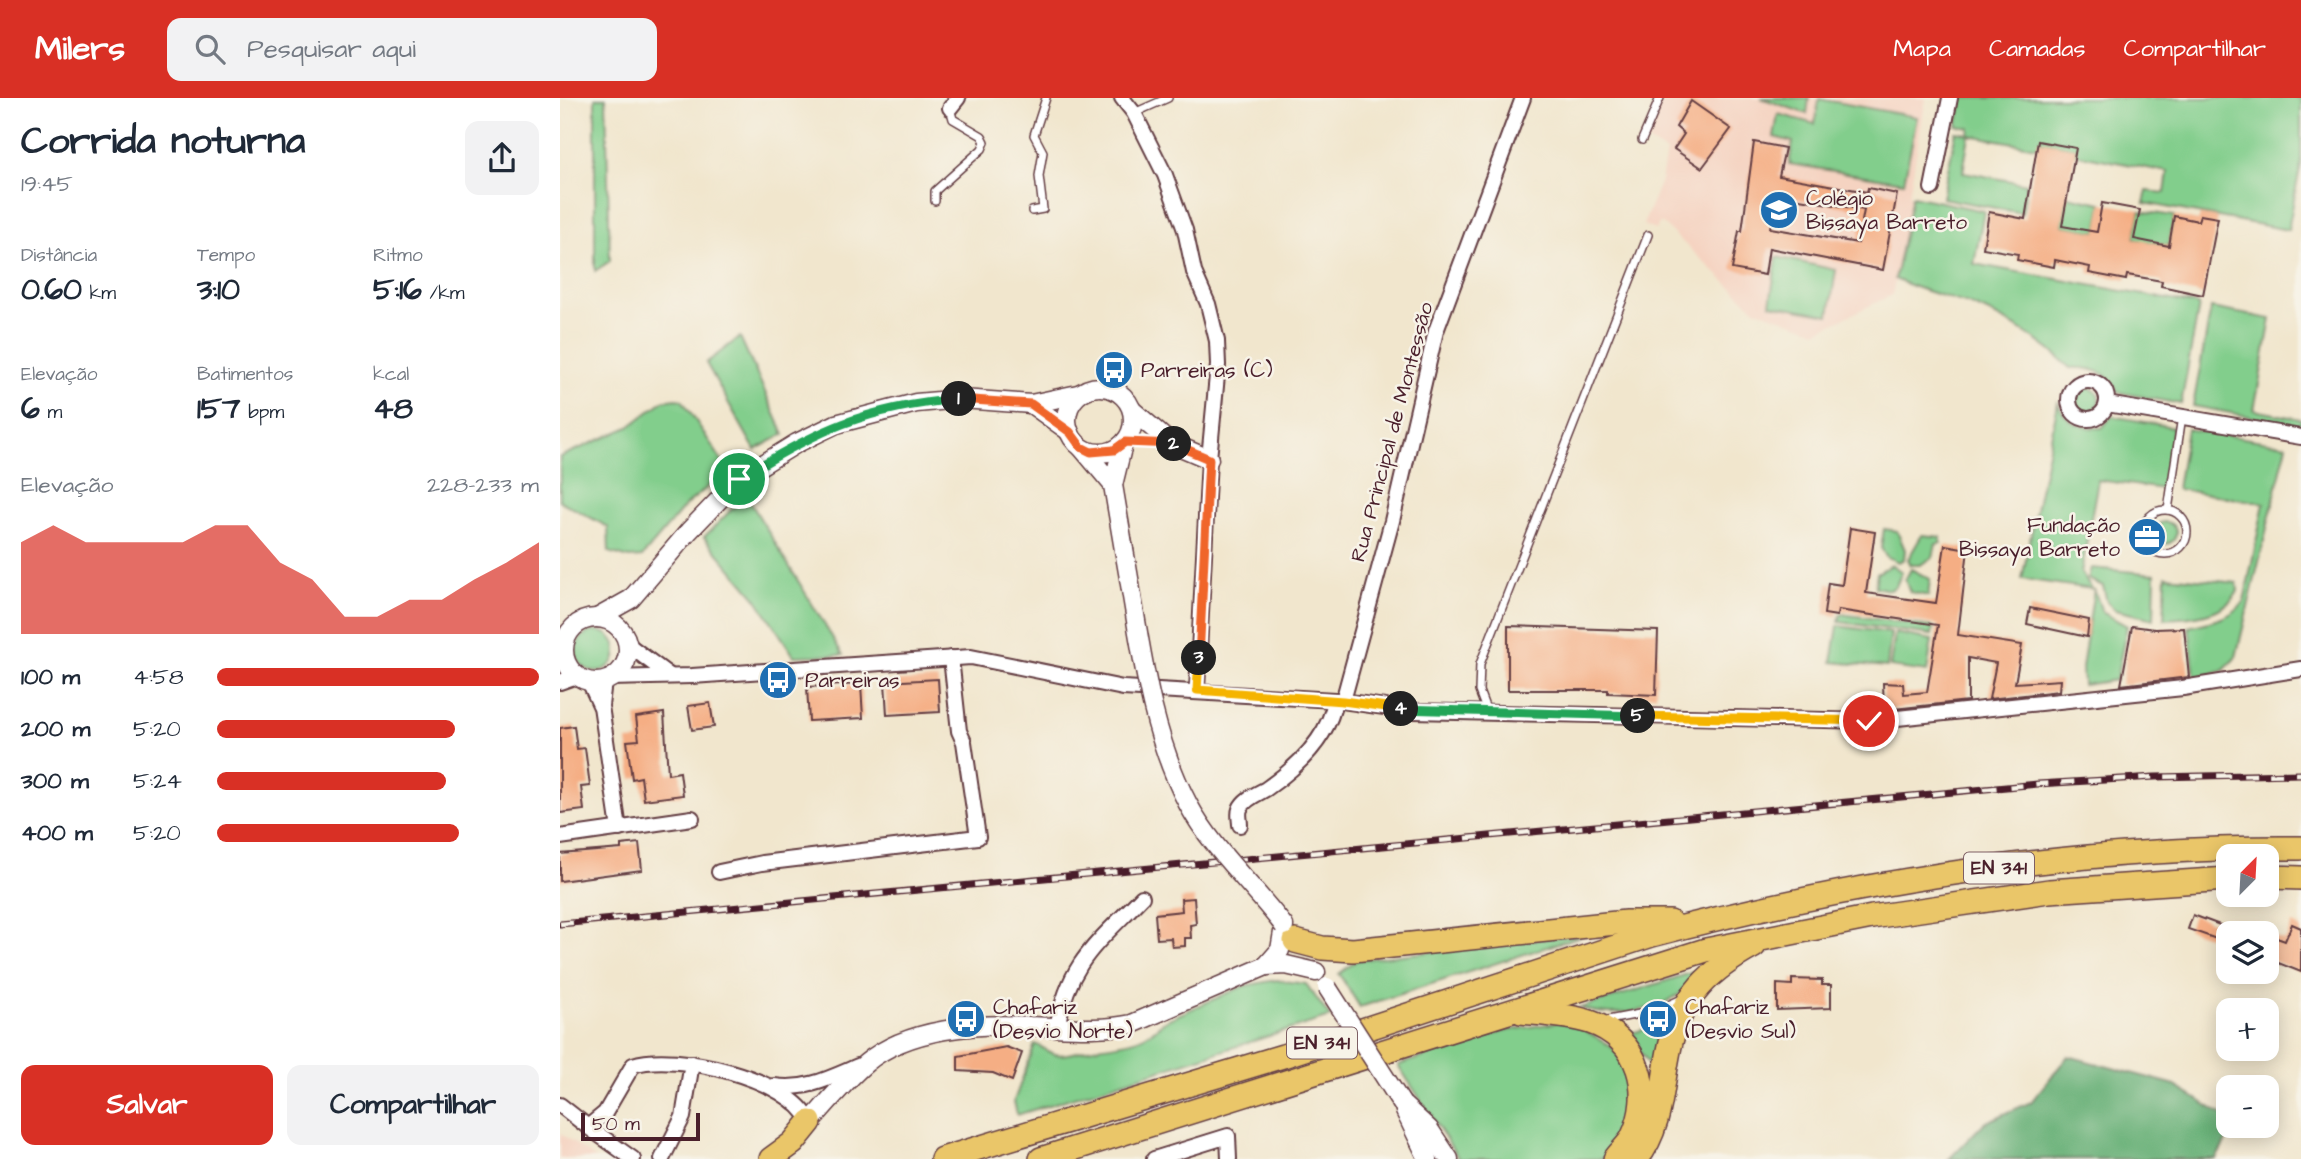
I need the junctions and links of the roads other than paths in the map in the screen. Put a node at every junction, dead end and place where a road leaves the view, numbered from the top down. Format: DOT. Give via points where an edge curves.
graph roads {
  1 [pos="1045,98"];
  2 [pos="1122,98"];
  3 [pos="1168,98"];
  4 [pos="1523,98"];
  5 [pos="1660,98"];
  6 [pos="1950,98"];
  7 [pos="1158,100"];
  8 [pos="954,103"];
  9 [pos="1134,113"];
  10 [pos="1642,140"];
  11 [pos="1932,188"];
  12 [pos="935,201"];
  13 [pos="1031,211"];
  14 [pos="1648,235"];
  15 [pos="1078,394"];
  16 [pos="1031,404"];
  17 [pos="2107,404"];
  18 [pos="1132,410"];
  19 [pos="2182,416"];
  20 [pos="1070,432"];
  21 [pos="2301,437"];
  22 [pos="1169,442"];
  23 [pos="1124,443"];
  24 [pos="1081,447"];
  25 [pos="1209,459"];
  26 [pos="1113,485"];
  27 [pos="2168,510"];
  28 [pos="631,599"];
  29 [pos="597,618"];
  30 [pos="625,639"];
  31 [pos="562,647"];
  32 [pos="951,658"];
  33 [pos="2301,668"];
  34 [pos="670,676"];
  35 [pos="588,680"];
  36 [pos="1197,690"];
  37 [pos="1339,701"];
  38 [pos="1487,713"];
  39 [pos="692,818"];
  40 [pos="1240,825"];
  41 [pos="619,829"];
  42 [pos="560,837"];
  43 [pos="2301,848"];
  44 [pos="719,872"];
  45 [pos="2279,877"];
  46 [pos="2301,878"];
  47 [pos="2216,879"];
  48 [pos="1142,897"];
  49 [pos="1701,922"];
  50 [pos="1289,934"];
  51 [pos="1776,935"];
  52 [pos="1286,965"];
  53 [pos="1266,966"];
  54 [pos="1322,979"];
  55 [pos="1690,995"];
  56 [pos="1509,1012"];
  57 [pos="1592,1023"];
  58 [pos="1057,1028"];
  59 [pos="692,1063"];
  60 [pos="866,1063"];
  61 [pos="762,1084"];
  62 [pos="1402,1104"];
  63 [pos="560,1105"];
  64 [pos="810,1122"];
  65 [pos="588,1127"];
  66 [pos="633,1159"];
  67 [pos="662,1159"];
  68 [pos="771,1159"];
  69 [pos="942,1159"];
  70 [pos="1041,1159"];
  71 [pos="1154,1159"];
  72 [pos="1229,1159"];
  73 [pos="1428,1159"];
  74 [pos="1449,1159"];
  75 [pos="1615,1159"];
  76 [pos="1637,1159"];
  1 -- 13 [label="lane" via="1034,135 1043,152 1039,176 1043,209"];
  2 -- 9 [label="street"];
  3 -- 7 [label="lane"];
  4 -- 37 [label="street, Rua Principal de Montessão" via="1436,331 1392,521"];
  5 -- 10 [label="lane"];
  6 -- 11 [label="street"];
  7 -- 9 [label="lane"];
  8 -- 12 [label="lane" via="953,119 985,142 935,191"];
  9 -- 25 [label="street" via="1185,230 1217,341"];
  14 -- 38 [label="lane" via="1480,664 1479,691"];
  15 -- 16 [label="street"];
  15 -- 18 [label="street" via="1104,387 1122,394"];
  15 -- 20 [label="street" via="1068,412"];
  16 -- 20 [label="street"];
  16 -- 28 [label="street" via="962,399 916,403 836,424 797,443 739,479"];
  17 -- 19 [label="street"];
  18 -- 22 [label="street"];
  18 -- 23 [label="street" via="1133,426"];
  19 -- 21 [label="street"];
  19 -- 27 [label="lane"];
  20 -- 24 [label="street"];
  22 -- 23 [label="street"];
  22 -- 25 [label="street"];
  23 -- 24 [label="street" via="1103,453"];
  23 -- 26 [label="street"];
  24 -- 26 [label="street"];
  25 -- 36 [label="street"];
  26 -- 50 [label="street, bridge" via="1157,730 1173,773 1212,841"];
  27 -- 27 [label="lane" via="2155,512 2143,526 2146,544 2162,554 2179,548 2186,537 2183,519"];
  28 -- 29 [label="street"];
  28 -- 30 [label="street"];
  29 -- 30 [label="street" via="607,620"];
  29 -- 31 [label="street" via="573,627"];
  30 -- 34 [label="street"];
  30 -- 35 [label="street" via="624,664"];
  31 -- 35 [label="street" via="566,661"];
  32 -- 34 [label="street"];
  32 -- 36 [label="street" via="971,657 1123,688"];
  32 -- 44 [label="street" via="978,837"];
  33 -- 38 [label="street" via="2183,688 1869,721"];
  34 -- 35 [label="street"];
  35 -- 41 [label="street" via="601,706"];
  36 -- 37 [label="street"];
  37 -- 38 [label="street" via="1413,711"];
  37 -- 40 [label="street, Rua Principal de Montessão" via="1314,746 1245,802 1239,812"];
  39 -- 41 [label="street"];
  41 -- 42 [label="street"];
  43 -- 49 [label="highway, EN 341" via="2042,862 1857,890"];
  45 -- 46 [label="highway"];
  47 -- 51 [label="highway, EN 341" via="2049,891"];
  48 -- 58 [label="street" via="1081,960 1070,977"];
  49 -- 50 [label="highway" via="1626,922 1353,950"];
  49 -- 69 [label="highway, EN 341"];
  50 -- 52 [label="street"];
  50 -- 53 [label="street"];
  50 -- 54 [label="street"];
  51 -- 55 [label="highway" via="1730,959"];
  51 -- 56 [label="highway, EN 341" via="1706,950"];
  52 -- 53 [label="street"];
  52 -- 54 [label="street"];
  53 -- 58 [label="street" via="1132,1024 1090,1030"];
  54 -- 62 [label="street, bridge"];
  55 -- 57 [label="lane" via="1655,1011"];
  55 -- 76 [label="highway" via="1670,1044 1661,1106 1647,1146"];
  56 -- 57 [label="highway"];
  56 -- 70 [label="highway, EN 341"];
  57 -- 75 [label="highway" via="1626,1045 1642,1075 1643,1100 1632,1139"];
  58 -- 60 [label="street" via="940,1032 886,1049"];
  59 -- 61 [label="street"];
  59 -- 65 [label="street" via="648,1060 633,1065 605,1114"];
  59 -- 67 [label="street" via="683,1118"];
  60 -- 61 [label="street" via="792,1089"];
  60 -- 64 [label="street"];
  61 -- 64 [label="street" via="797,1103"];
  62 -- 73 [label="street"];
  62 -- 74 [label="street" via="1429,1129"];
  63 -- 65 [label="street"];
  64 -- 68 [label="highway" via="793,1143"];
  65 -- 66 [label="street"];
  71 -- 72 [label="street" via="1228,1136"];
}
